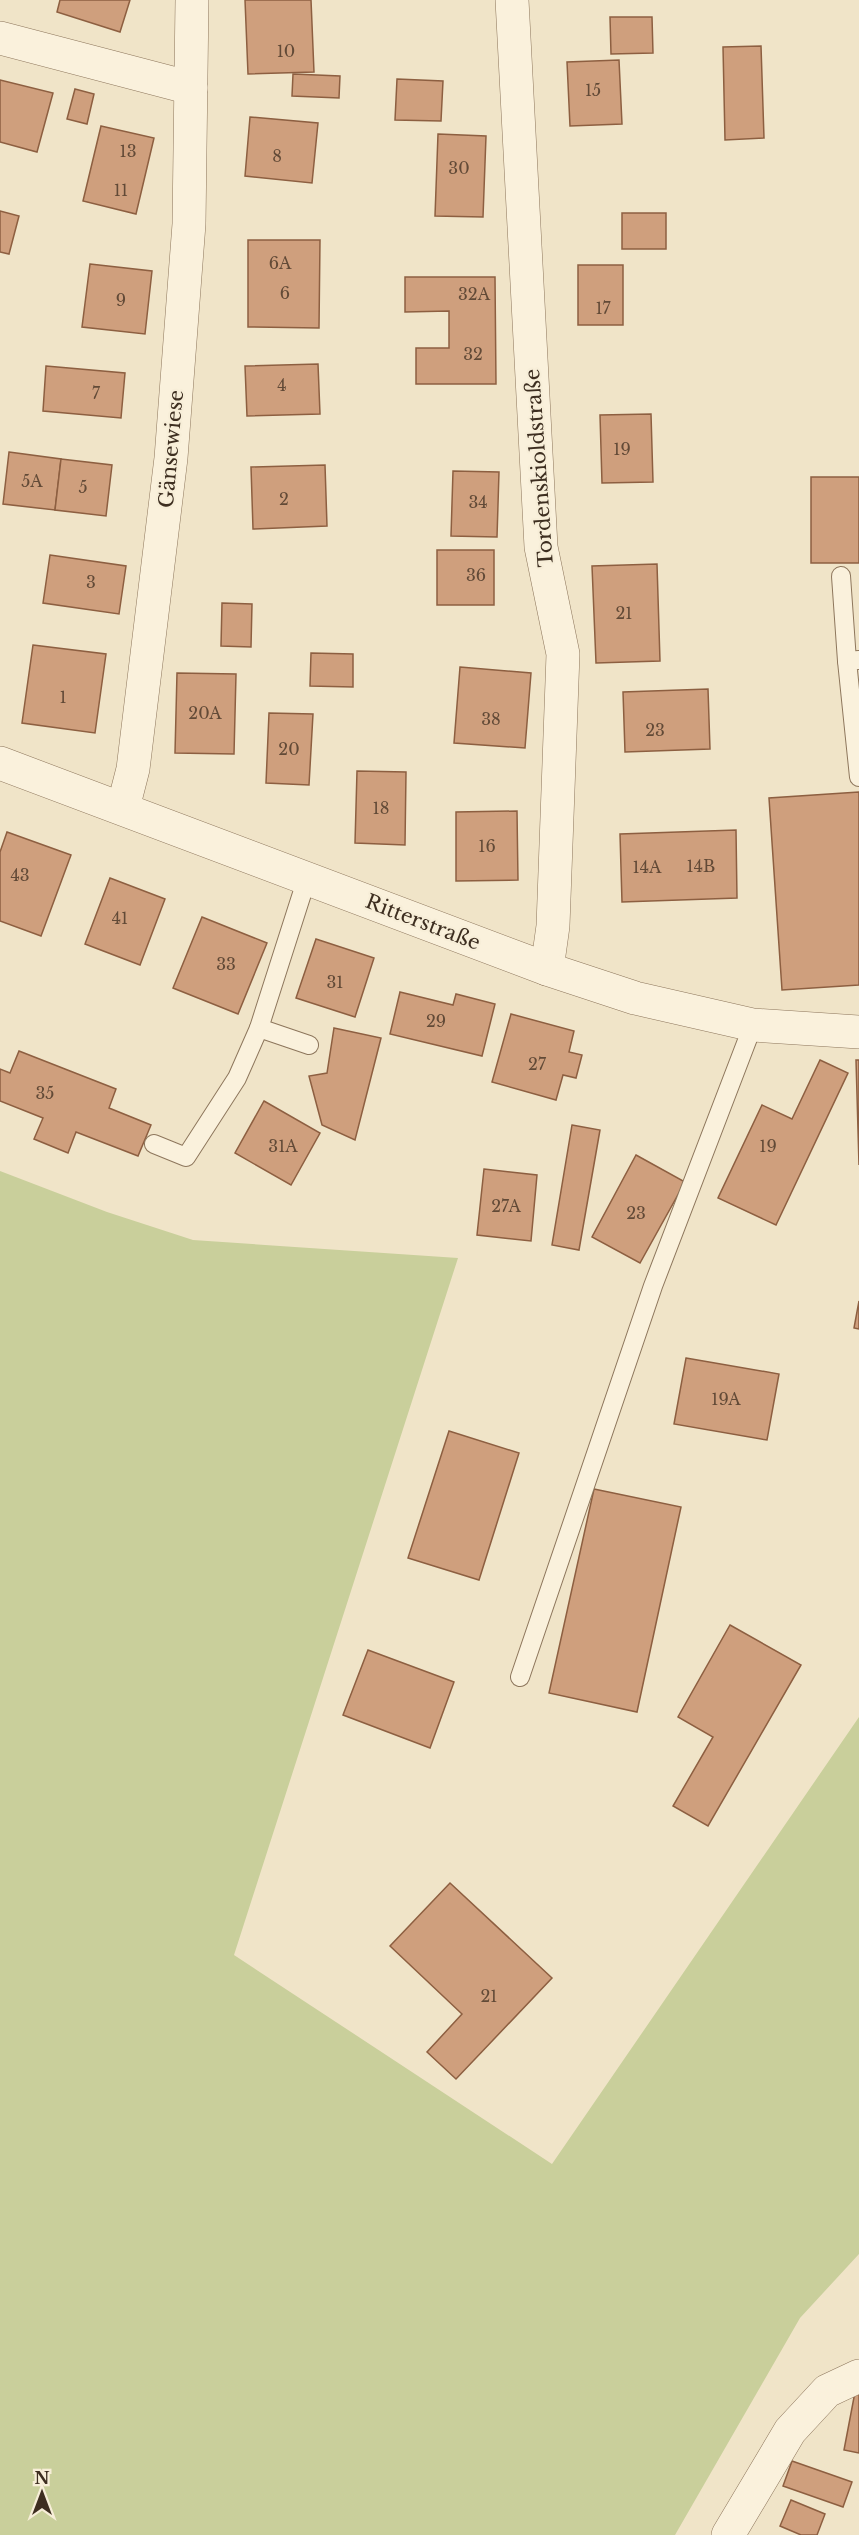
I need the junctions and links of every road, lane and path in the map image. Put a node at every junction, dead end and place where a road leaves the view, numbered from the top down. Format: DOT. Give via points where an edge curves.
graph roads {
  1 [pos="192,0"];
  2 [pos="512,0"];
  3 [pos="0,38"];
  4 [pos="191,88"];
  5 [pos="841,576"];
  6 [pos="853,661"];
  7 [pos="0,763"];
  8 [pos="859,777"];
  9 [pos="123,808"];
  10 [pos="307,878"];
  11 [pos="547,969"];
  12 [pos="753,1025"];
  13 [pos="259,1028"];
  14 [pos="859,1032"];
  15 [pos="309,1045"];
  16 [pos="154,1144"];
  17 [pos="520,1677"];
  18 [pos="859,2376"];
  19 [pos="728,2535"];
  1 -- 4 [label="street, Gänsewiese"];
  2 -- 11 [label="street, Tordenskioldstraße" via="541,547 563,654 553,926"];
  3 -- 4 [label="street"];
  4 -- 9 [label="street, Gänsewiese" via="189,224 171,458 133,769"];
  5 -- 6 [label="lane"];
  6 -- 8 [label="lane"];
  7 -- 9 [label="street, Ritterstraße"];
  9 -- 10 [label="street, Ritterstraße"];
  10 -- 11 [label="street, Ritterstraße"];
  10 -- 13 [label="lane"];
  11 -- 12 [label="street, Ritterstraße" via="635,998"];
  12 -- 14 [label="street, Ritterstraße"];
  12 -- 17 [label="lane" via="653,1286"];
  13 -- 15 [label="lane"];
  13 -- 16 [label="lane" via="237,1078 186,1157"];
  18 -- 19 [label="street" via="827,2391 790,2431"];
}
